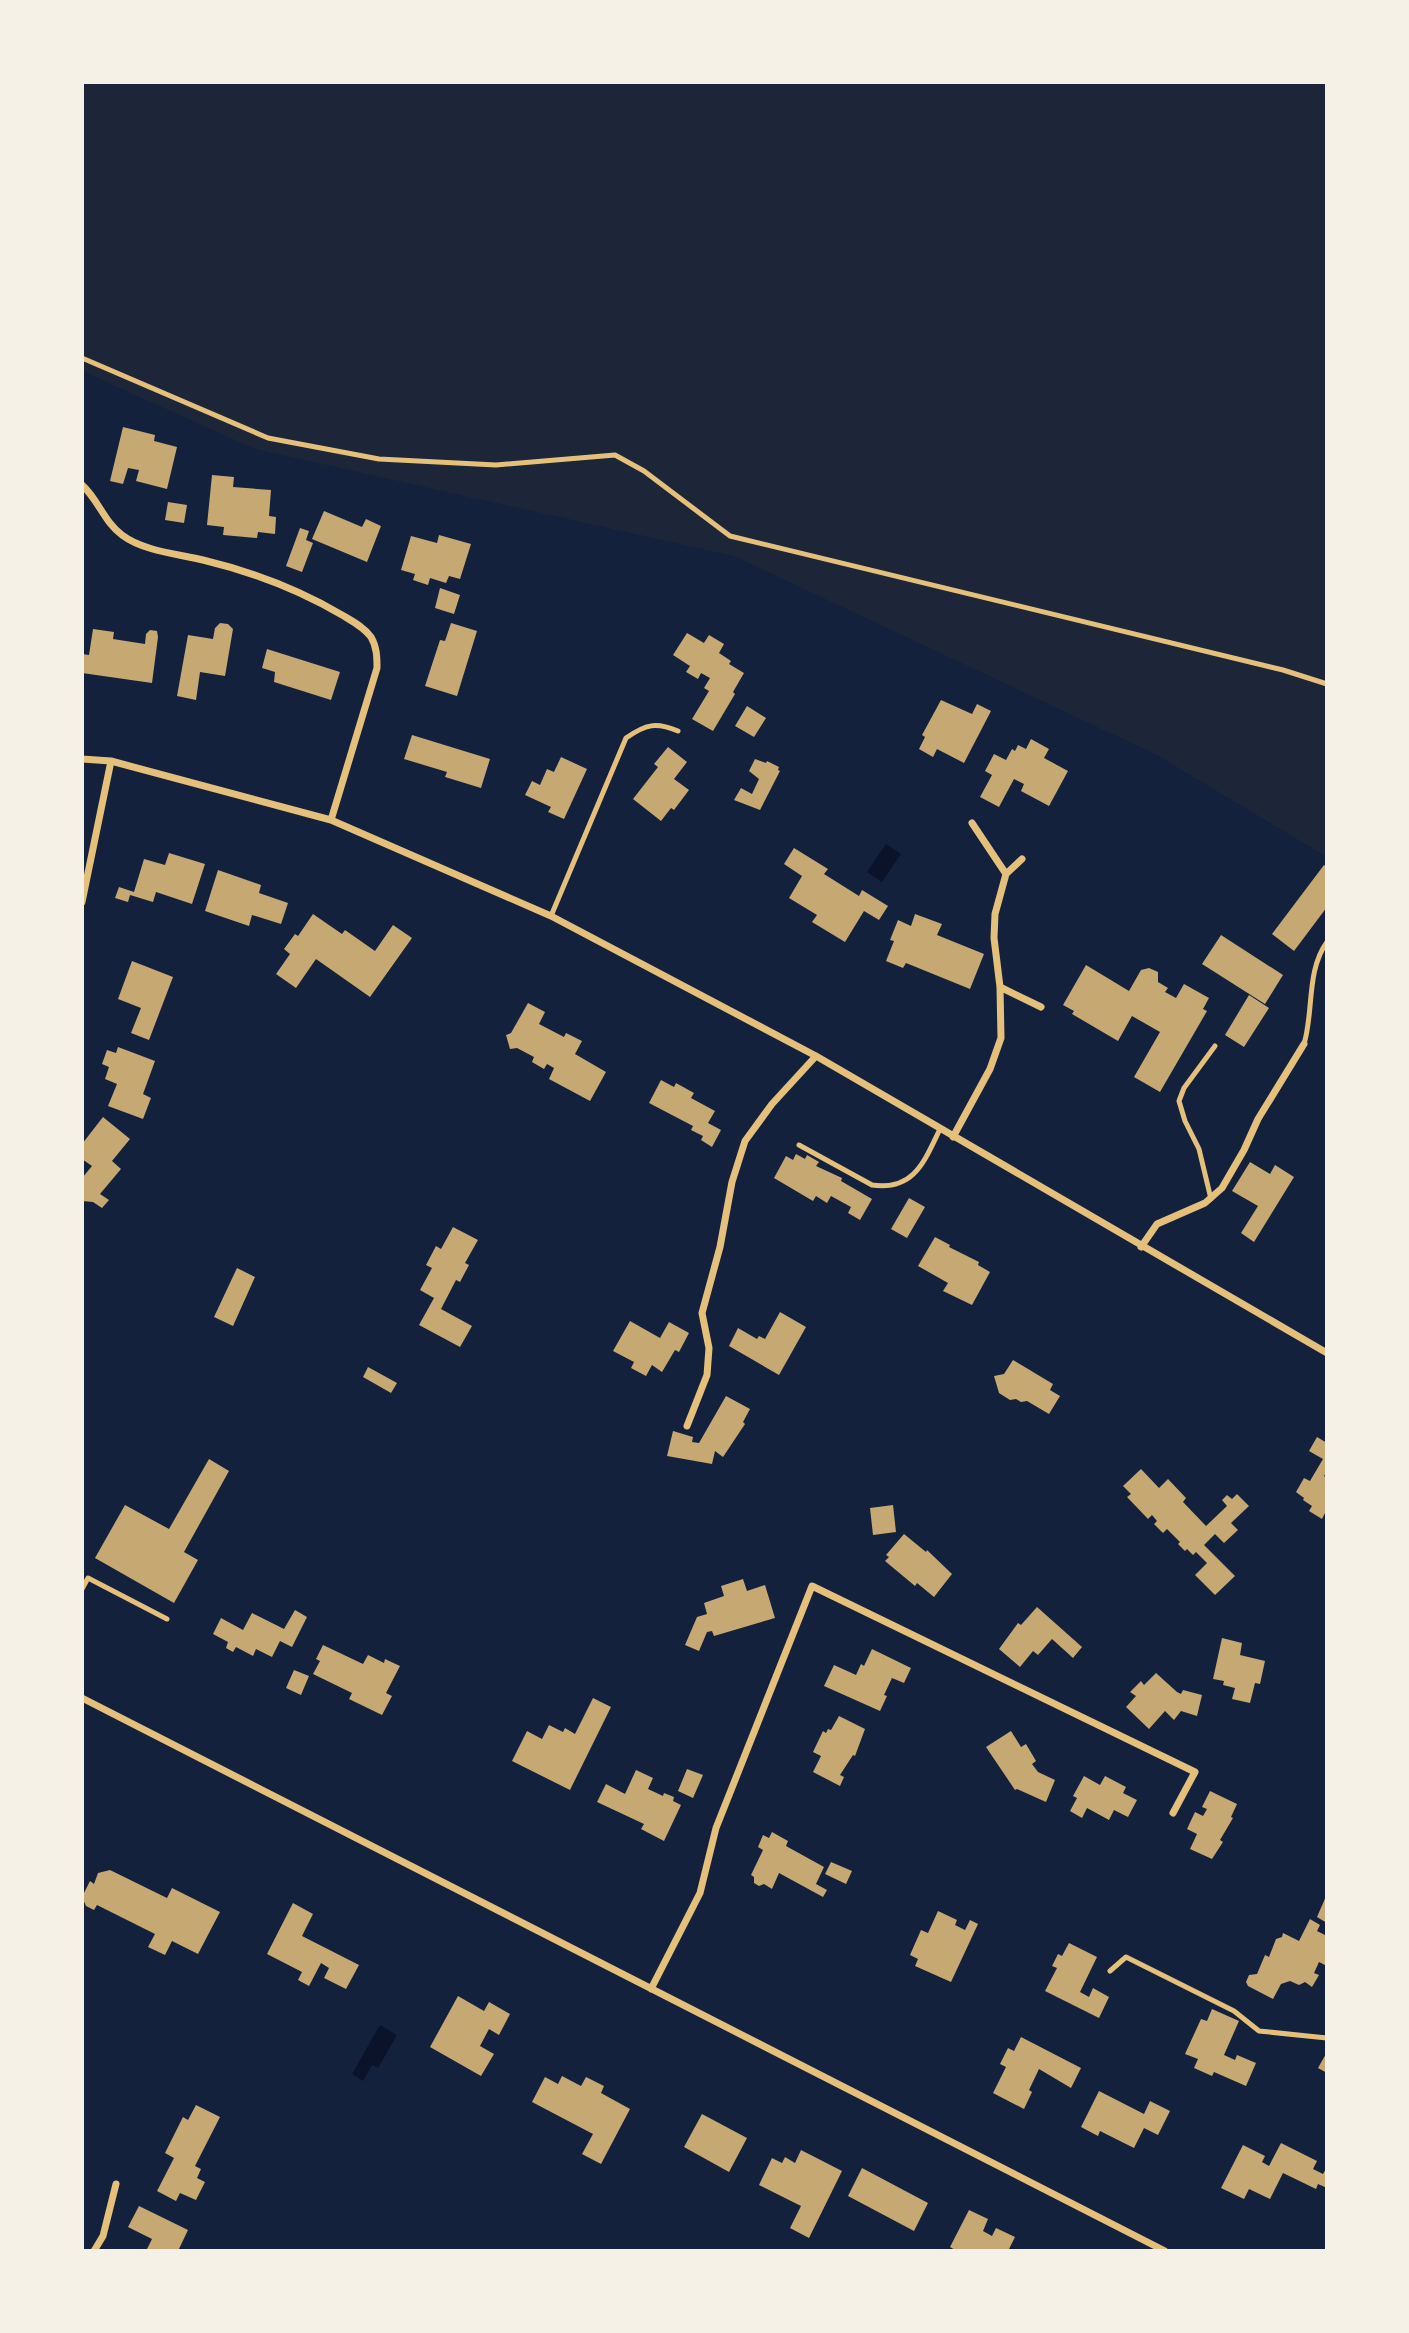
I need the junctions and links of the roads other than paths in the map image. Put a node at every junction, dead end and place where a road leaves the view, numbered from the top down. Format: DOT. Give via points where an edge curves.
graph roads {
  1 [pos="82,358"];
  2 [pos="82,485"];
  3 [pos="1327,684"];
  4 [pos="678,732"];
  5 [pos="82,759"];
  6 [pos="111,761"];
  7 [pos="331,820"];
  8 [pos="972,822"];
  9 [pos="1022,859"];
  10 [pos="1006,874"];
  11 [pos="82,902"];
  12 [pos="551,916"];
  13 [pos="1327,942"];
  14 [pos="1000,986"];
  15 [pos="1041,1007"];
  16 [pos="1304,1044"];
  17 [pos="1215,1046"];
  18 [pos="816,1056"];
  19 [pos="940,1129"];
  20 [pos="953,1137"];
  21 [pos="799,1145"];
  22 [pos="1211,1199"];
  23 [pos="1141,1247"];
  24 [pos="1327,1353"];
  25 [pos="687,1426"];
  26 [pos="82,1589"];
  27 [pos="167,1619"];
  28 [pos="82,1698"];
  29 [pos="1173,1813"];
  30 [pos="1110,1971"];
  31 [pos="651,1989"];
  32 [pos="1327,2038"];
  33 [pos="116,2184"];
  34 [pos="94,2251"];
  35 [pos="1165,2251"];
  1 -- 3 [label="lane" via="268,438 379,459 496,465 615,455 644,471 730,536"];
  2 -- 7 [label="street" via="122,535 307,594 372,638 377,668"];
  4 -- 12 [label="lane" via="662,725 640,728 626,738"];
  5 -- 6 [label="street"];
  6 -- 7 [label="street"];
  6 -- 11 [label="street"];
  7 -- 12 [label="street"];
  8 -- 10 [label="street"];
  9 -- 10 [label="street"];
  10 -- 14 [label="street" via="995,914"];
  12 -- 18 [label="street"];
  13 -- 16 [label="lane" via="1315,971"];
  14 -- 15 [label="street"];
  14 -- 20 [label="street" via="998,1052"];
  16 -- 22 [label="street" via="1258,1119 1229,1178"];
  17 -- 22 [label="lane" via="1179,1101 1199,1149"];
  18 -- 19 [label="street"];
  18 -- 25 [label="street" via="745,1141 702,1313 709,1349 707,1375"];
  19 -- 20 [label="street"];
  19 -- 21 [label="lane" via="917,1170 907,1180 885,1186 872,1185"];
  20 -- 23 [label="street"];
  22 -- 23 [label="street" via="1157,1223"];
  23 -- 24 [label="street"];
  26 -- 27 [label="lane" via="88,1578"];
  28 -- 31 [label="street"];
  29 -- 31 [label="street" via="1195,1772 812,1586 716,1828 700,1893"];
  30 -- 32 [label="lane" via="1126,1957 1234,2011 1259,2031"];
  31 -- 35 [label="street"];
  33 -- 34 [label="street" via="103,2236"];
}
